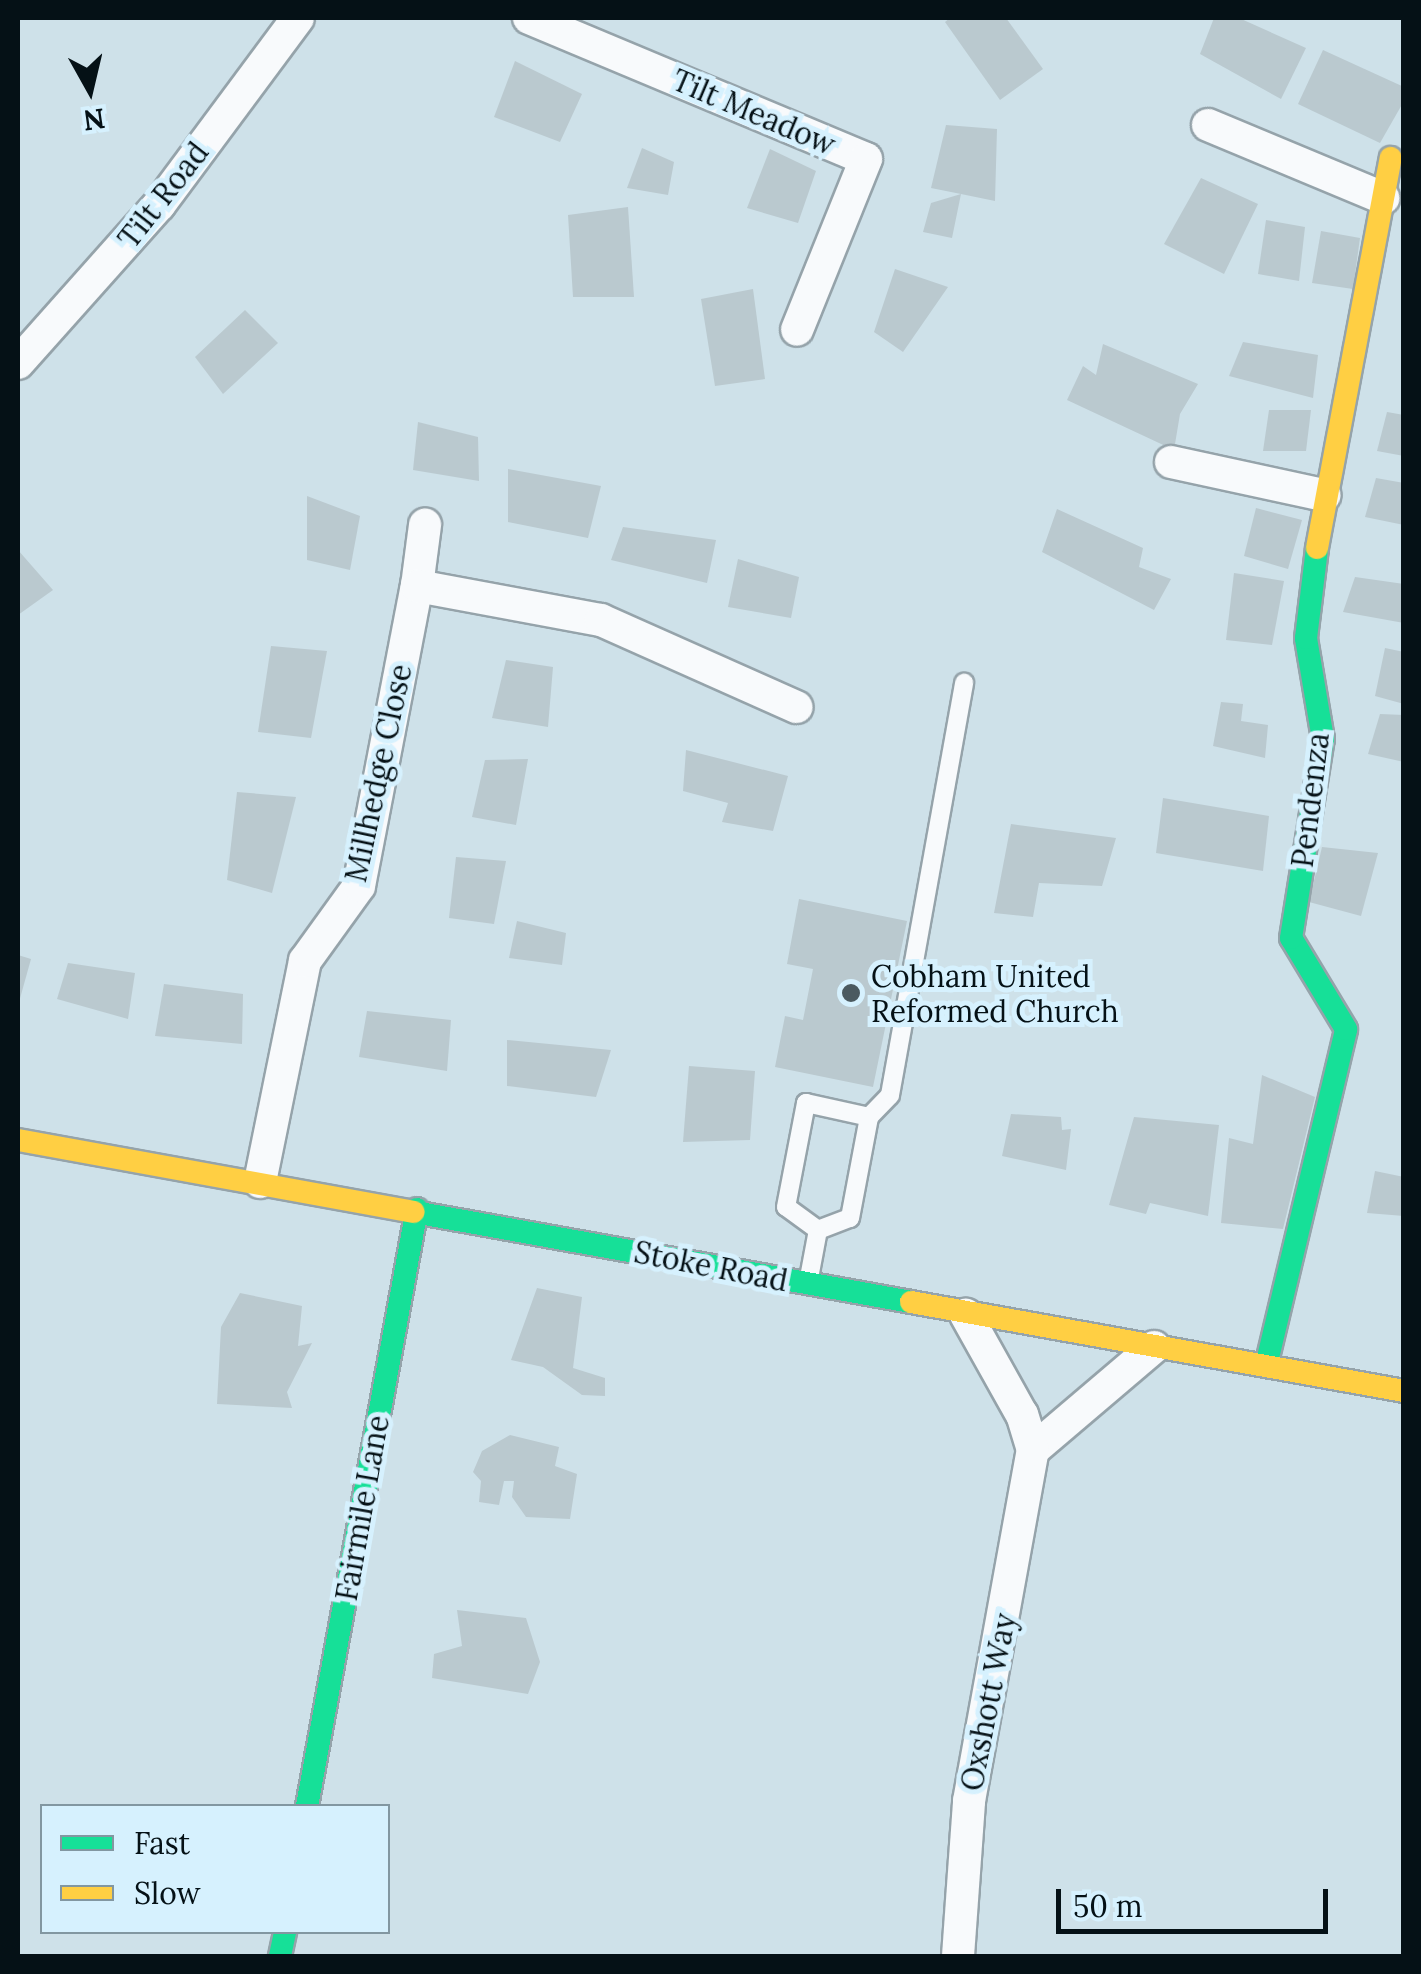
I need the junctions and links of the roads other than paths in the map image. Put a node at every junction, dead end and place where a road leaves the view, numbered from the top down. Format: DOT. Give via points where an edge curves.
graph roads {
  1 [pos="298,18"];
  2 [pos="528,18"];
  3 [pos="1208,125"];
  4 [pos="1391,158"];
  5 [pos="1383,198"];
  6 [pos="797,330"];
  7 [pos="20,356"];
  8 [pos="1171,462"];
  9 [pos="1324,495"];
  10 [pos="426,525"];
  11 [pos="417,586"];
  12 [pos="964,682"];
  13 [pos="796,708"];
  14 [pos="869,1116"];
  15 [pos="18,1140"];
  16 [pos="260,1182"];
  17 [pos="417,1210"];
  18 [pos="818,1230"];
  19 [pos="808,1284"];
  20 [pos="966,1315"];
  21 [pos="1154,1347"];
  22 [pos="1266,1366"];
  23 [pos="1404,1391"];
  24 [pos="1033,1450"];
  25 [pos="307,1804"];
  26 [pos="958,1956"];
  1 -- 7 [label="street, Tilt Road" via="160,205"];
  2 -- 6 [label="street, Tilt Meadow" via="866,159"];
  3 -- 5 [label="street"];
  4 -- 5 [label="street, Pendenza"];
  5 -- 9 [label="street, Pendenza"];
  8 -- 9 [label="street"];
  9 -- 22 [label="street, Pendenza" via="1306,638 1323,739 1292,938 1346,1029"];
  10 -- 11 [label="street, Millhedge Close"];
  11 -- 13 [label="street" via="602,620"];
  11 -- 16 [label="street, Millhedge Close" via="359,886 305,961"];
  12 -- 14 [label="lane" via="890,1095"];
  14 -- 18 [label="lane" via="850,1218"];
  14 -- 18 [label="lane" via="806,1103 786,1207"];
  15 -- 16 [label="street, Stoke Road"];
  16 -- 17 [label="street, Stoke Road"];
  17 -- 19 [label="street, Stoke Road"];
  17 -- 25 [label="street, Fairmile Lane"];
  18 -- 19 [label="lane"];
  19 -- 20 [label="street, Stoke Road"];
  20 -- 21 [label="street, Stoke Road"];
  20 -- 24 [label="street" via="1022,1415"];
  21 -- 22 [label="street, Stoke Road"];
  21 -- 24 [label="street"];
  22 -- 23 [label="street, Stoke Road"];
  24 -- 26 [label="street, Oxshott Way" via="969,1801"];
}
